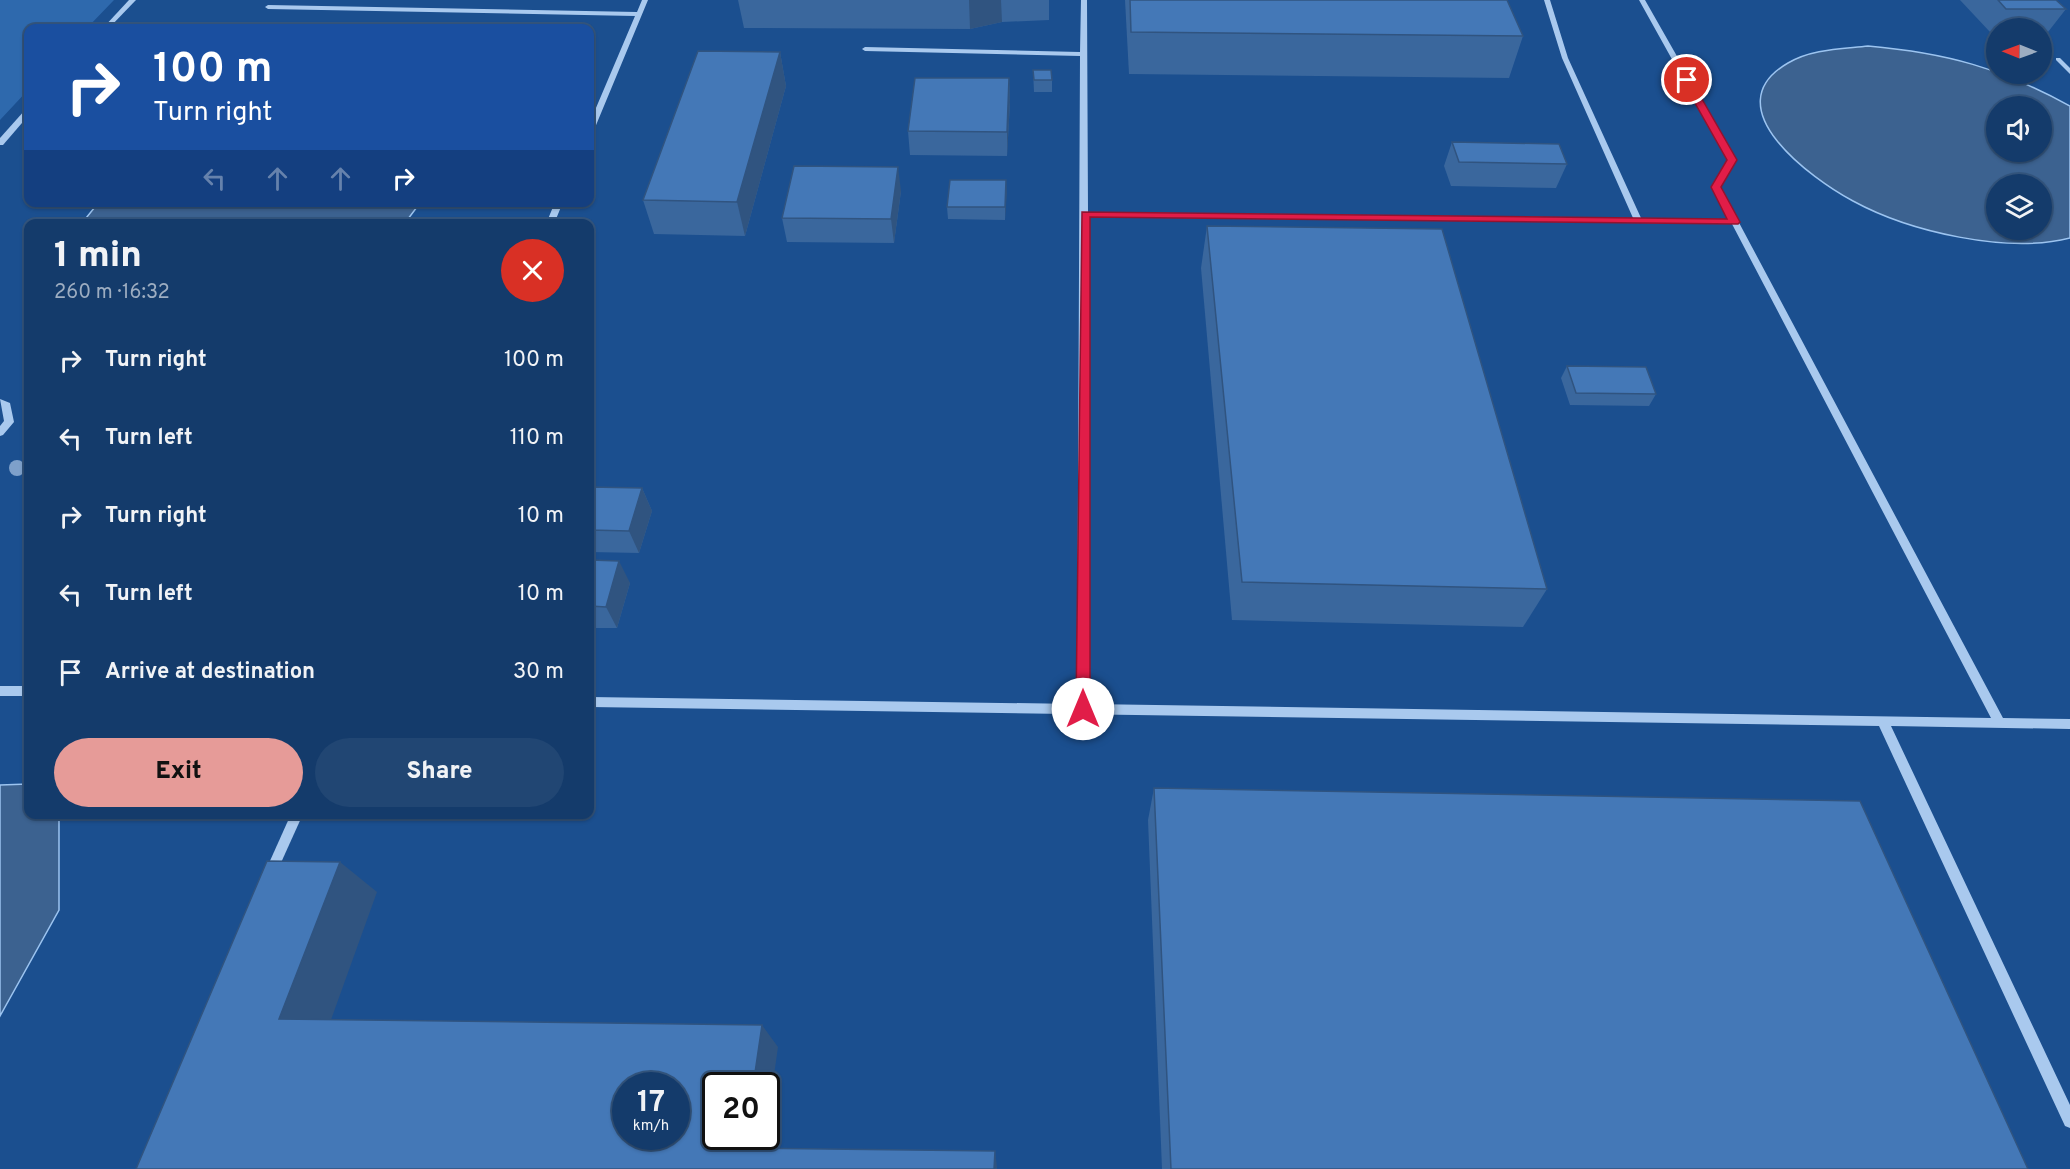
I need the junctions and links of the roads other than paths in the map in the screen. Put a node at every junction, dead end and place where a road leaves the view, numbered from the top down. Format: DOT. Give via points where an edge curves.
graph roads {
  1 [pos="133,0"];
  2 [pos="645,0"];
  3 [pos="1084,0"];
  4 [pos="1547,0"];
  5 [pos="1642,0"];
  6 [pos="268,7"];
  7 [pos="639,14"];
  8 [pos="110,24"];
  9 [pos="865,49"];
  10 [pos="1085,54"];
  11 [pos="2058,59"];
  12 [pos="2070,72"];
  13 [pos="24,116"];
  14 [pos="594,121"];
  15 [pos="0,143"];
  16 [pos="1085,214"];
  17 [pos="1638,220"];
  18 [pos="1734,222"];
  19 [pos="0,402"];
  20 [pos="0,433"];
  21 [pos="0,691"];
  22 [pos="24,691"];
  23 [pos="594,702"];
  24 [pos="1083,709"];
  25 [pos="1882,720"];
  26 [pos="1999,722"];
  27 [pos="2070,724"];
  28 [pos="295,819"];
  29 [pos="263,890"];
  30 [pos="2070,1121"];
  1 -- 8 [label="street"];
  2 -- 7 [label="street"];
  3 -- 10 [label="street"];
  4 -- 17 [label="street" via="1565,58"];
  5 -- 18 [label="street" via="1732,160 1716,187"];
  6 -- 7 [label="street"];
  7 -- 14 [label="street"];
  9 -- 10 [label="street"];
  10 -- 16 [label="street"];
  11 -- 12 [label="street"];
  13 -- 15 [label="street"];
  16 -- 17 [label="street"];
  16 -- 24 [label="street"];
  17 -- 18 [label="street"];
  18 -- 26 [label="street"];
  19 -- 20 [label="street" via="7,405 9,422"];
  21 -- 22 [label="street"];
  23 -- 24 [label="street"];
  24 -- 25 [label="street"];
  25 -- 26 [label="street"];
  25 -- 30 [label="street"];
  26 -- 27 [label="street"];
  28 -- 29 [label="street"];
}
